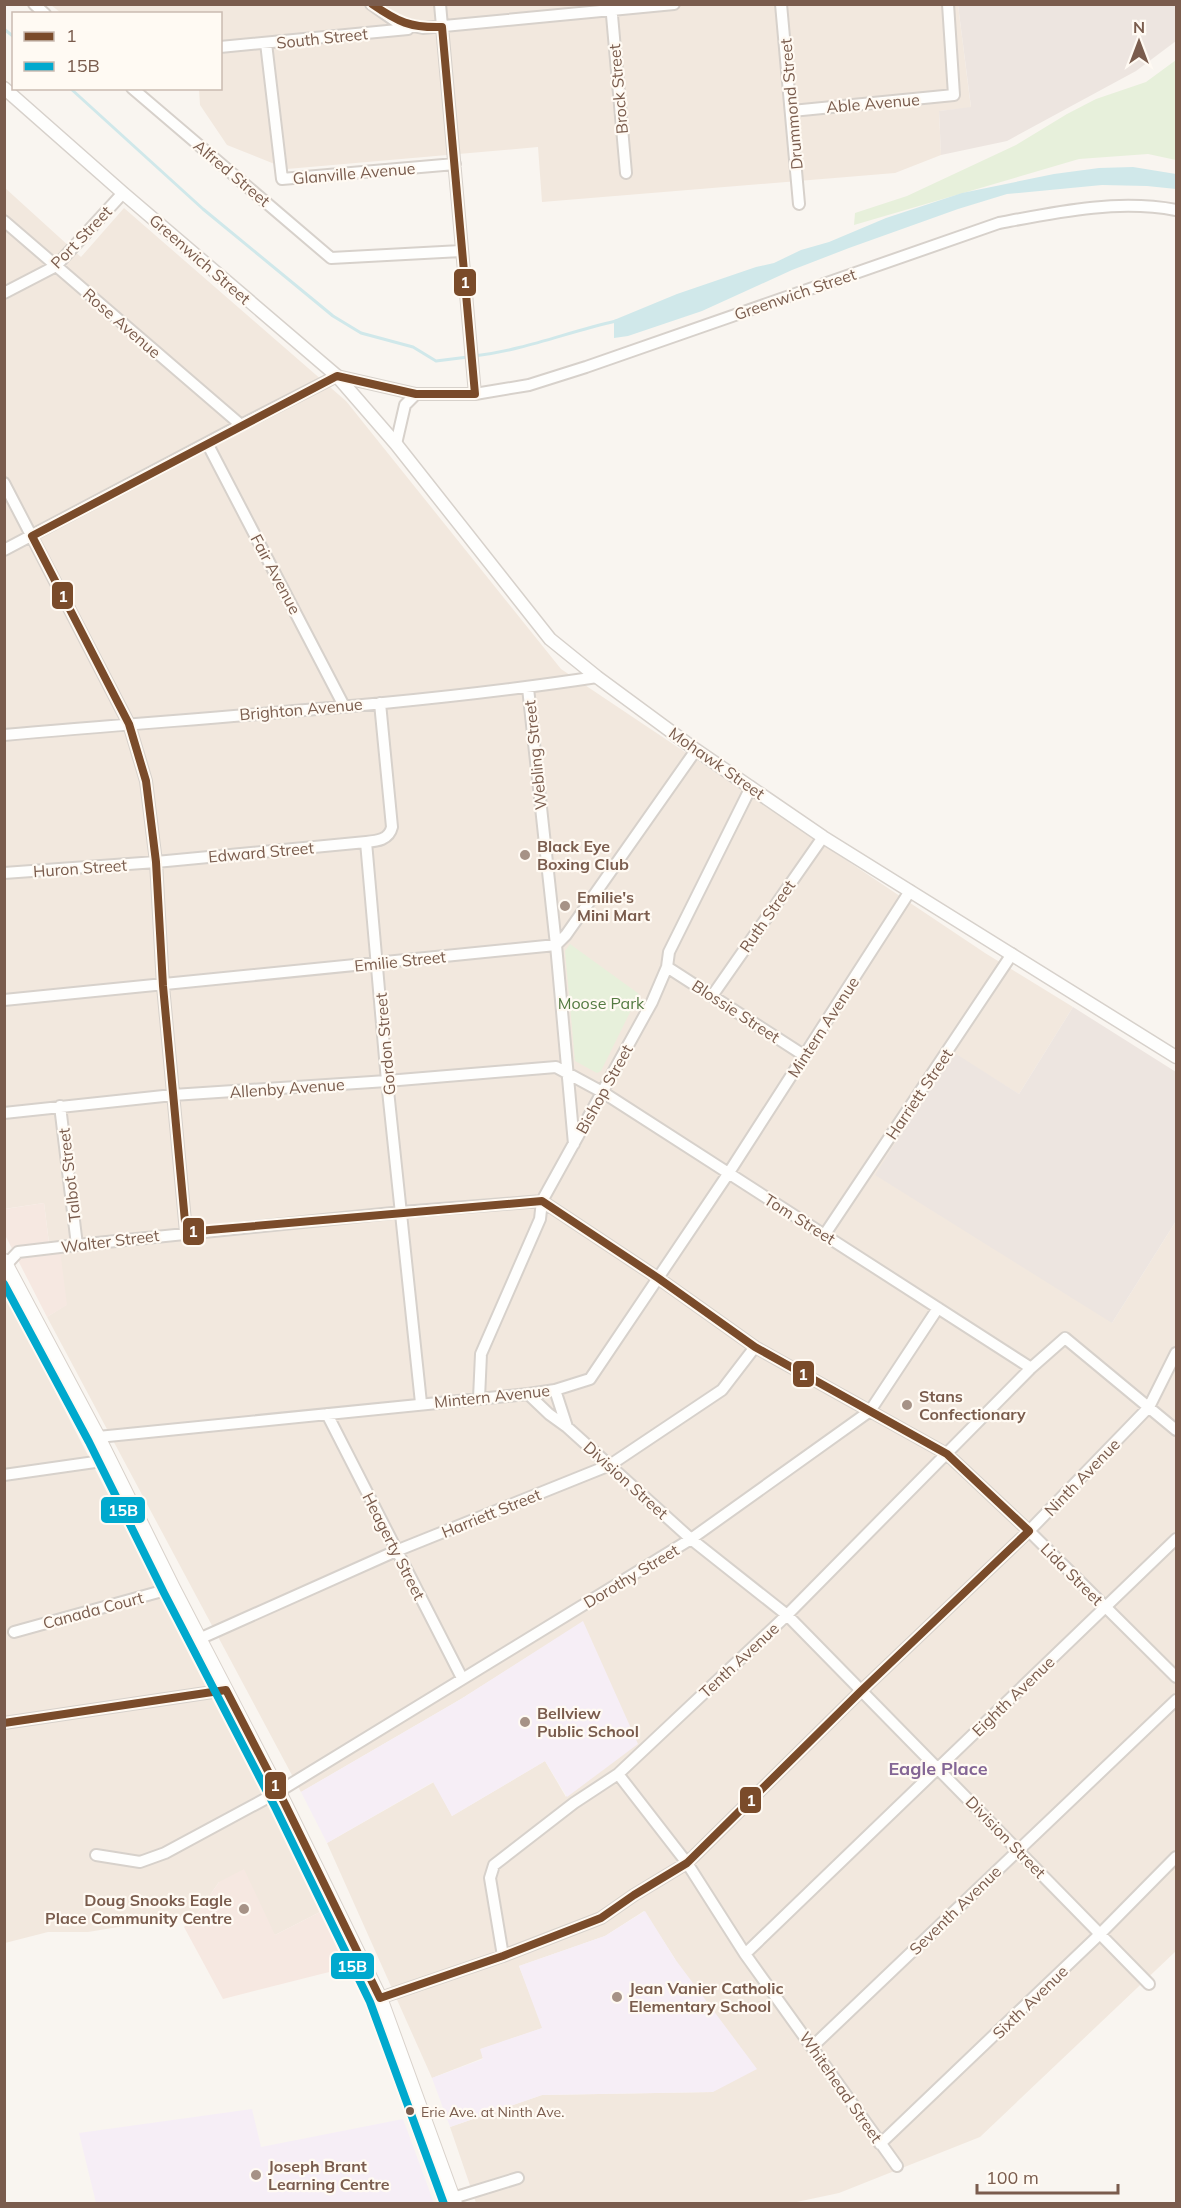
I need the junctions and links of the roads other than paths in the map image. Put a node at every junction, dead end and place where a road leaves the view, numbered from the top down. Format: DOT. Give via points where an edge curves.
graph roads {
  1 [pos="371,4"];
  2 [pos="440,4"];
  3 [pos="674,4"];
  4 [pos="781,4"];
  5 [pos="948,4"];
  6 [pos="612,7"];
  7 [pos="442,27"];
  8 [pos="423,28"];
  9 [pos="266,43"];
  10 [pos="222,47"];
  11 [pos="4,88"];
  12 [pos="134,90"];
  13 [pos="792,111"];
  14 [pos="455,164"];
  15 [pos="626,173"];
  16 [pos="123,193"];
  17 [pos="800,204"];
  18 [pos="1176,210"];
  19 [pos="4,221"];
  20 [pos="461,251"];
  21 [pos="56,267"];
  22 [pos="4,293"];
  23 [pos="337,376"];
  24 [pos="475,389"];
  25 [pos="416,394"];
  26 [pos="241,425"];
  27 [pos="207,443"];
  28 [pos="396,444"];
  29 [pos="4,483"];
  30 [pos="32,536"];
  31 [pos="4,550"];
  32 [pos="597,677"];
  33 [pos="528,688"];
  34 [pos="380,703"];
  35 [pos="344,706"];
  36 [pos="129,724"];
  37 [pos="4,735"];
  38 [pos="696,750"];
  39 [pos="751,787"];
  40 [pos="823,837"];
  41 [pos="366,842"];
  42 [pos="156,862"];
  43 [pos="4,873"];
  44 [pos="910,891"];
  45 [pos="556,945"];
  46 [pos="1012,954"];
  47 [pos="378,964"];
  48 [pos="667,967"];
  49 [pos="163,986"];
  50 [pos="712,996"];
  51 [pos="4,1000"];
  52 [pos="804,1056"];
  53 [pos="1176,1057"];
  54 [pos="568,1072"];
  55 [pos="387,1081"];
  56 [pos="604,1093"];
  57 [pos="173,1095"];
  58 [pos="60,1106"];
  59 [pos="4,1113"];
  60 [pos="574,1144"];
  61 [pos="728,1174"];
  62 [pos="542,1202"];
  63 [pos="402,1212"];
  64 [pos="186,1232"];
  65 [pos="825,1234"];
  66 [pos="77,1245"];
  67 [pos="5,1264"];
  68 [pos="658,1278"];
  69 [pos="939,1308"];
  70 [pos="755,1347"];
  71 [pos="1176,1353"];
  72 [pos="1031,1368"];
  73 [pos="555,1390"];
  74 [pos="528,1394"];
  75 [pos="479,1398"];
  76 [pos="421,1403"];
  77 [pos="1149,1407"];
  78 [pos="870,1412"];
  79 [pos="327,1414"];
  80 [pos="567,1427"];
  81 [pos="1176,1430"];
  82 [pos="98,1437"];
  83 [pos="947,1454"];
  84 [pos="109,1460"];
  85 [pos="610,1465"];
  86 [pos="4,1475"];
  87 [pos="1029,1531"];
  88 [pos="692,1539"];
  89 [pos="1176,1539"];
  90 [pos="396,1551"];
  91 [pos="173,1588"];
  92 [pos="1105,1606"];
  93 [pos="787,1615"];
  94 [pos="14,1632"];
  95 [pos="199,1639"];
  96 [pos="1176,1677"];
  97 [pos="462,1678"];
  98 [pos="226,1690"];
  99 [pos="860,1692"];
  100 [pos="1176,1700"];
  101 [pos="4,1723"];
  102 [pos="939,1768"];
  103 [pos="618,1774"];
  104 [pos="278,1792"];
  105 [pos="1018,1849"];
  106 [pos="96,1855"];
  107 [pos="1176,1857"];
  108 [pos="687,1863"];
  109 [pos="1100,1934"];
  110 [pos="745,1954"];
  111 [pos="503,1956"];
  112 [pos="1149,1984"];
  113 [pos="381,1998"];
  114 [pos="812,2047"];
  115 [pos="880,2144"];
  116 [pos="897,2166"];
  117 [pos="518,2178"];
  118 [pos="454,2201"];
  1 -- 8 [label="street" via="398,23"];
  2 -- 7 [label="street"];
  3 -- 6 [label="street, South Street"];
  4 -- 13 [label="street, Drummond Street"];
  5 -- 13 [label="street, Able Avenue" via="954,95"];
  6 -- 7 [label="street, South Street"];
  6 -- 15 [label="street, Brock Street"];
  7 -- 8 [label="street, South Street"];
  7 -- 14 [label="street"];
  8 -- 9 [label="street, South Street"];
  9 -- 10 [label="street, South Street"];
  9 -- 14 [label="street, Glanville Avenue" via="282,179"];
  11 -- 16 [label="street, Greenwich Street"];
  12 -- 20 [label="street, Alfred Street" via="331,258"];
  13 -- 17 [label="street, Drummond Street"];
  14 -- 20 [label="street"];
  16 -- 21 [label="street, Port Street"];
  16 -- 23 [label="street, Greenwich Street"];
  18 -- 24 [label="street, Greenwich Street" via="1134,205 1063,211 999,223 530,385"];
  19 -- 21 [label="street, Rose Avenue"];
  20 -- 24 [label="street"];
  21 -- 22 [label="street, Port Street"];
  21 -- 26 [label="street, Rose Avenue"];
  23 -- 25 [label="street, Greenwich Street"];
  23 -- 26 [label="street"];
  23 -- 28 [label="street, Mohawk Street"];
  24 -- 25 [label="street, Greenwich Street"];
  25 -- 28 [label="street" via="405,405"];
  26 -- 27 [label="street"];
  27 -- 30 [label="street"];
  27 -- 35 [label="street, Fair Avenue"];
  28 -- 32 [label="street, Mohawk Street" via="550,639"];
  29 -- 30 [label="street"];
  30 -- 31 [label="street"];
  30 -- 36 [label="street"];
  32 -- 33 [label="street, Brighton Avenue"];
  32 -- 38 [label="street, Mohawk Street"];
  33 -- 34 [label="street, Brighton Avenue"];
  33 -- 45 [label="street, Webling Street"];
  34 -- 35 [label="street, Brighton Avenue"];
  34 -- 41 [label="street" via="392,827 387,837"];
  35 -- 36 [label="street, Brighton Avenue"];
  36 -- 37 [label="street, Brighton Avenue"];
  36 -- 42 [label="street" via="146,782"];
  38 -- 39 [label="street, Mohawk Street"];
  38 -- 45 [label="street"];
  39 -- 40 [label="street, Mohawk Street"];
  39 -- 48 [label="street, Bishop Street" via="669,951"];
  40 -- 44 [label="street, Mohawk Street"];
  40 -- 50 [label="street, Ruth Street"];
  41 -- 42 [label="street, Edward Street"];
  41 -- 47 [label="street, Gordon Street"];
  42 -- 43 [label="street, Huron Street"];
  42 -- 49 [label="street"];
  44 -- 46 [label="street, Mohawk Street"];
  44 -- 52 [label="street, Mintern Avenue"];
  45 -- 47 [label="street, Emilie Street"];
  45 -- 54 [label="street, Webling Street"];
  46 -- 53 [label="street, Mohawk Street"];
  46 -- 65 [label="street, Harriett Street"];
  47 -- 49 [label="street, Emilie Street"];
  47 -- 55 [label="street, Gordon Street"];
  48 -- 50 [label="street, Blossie Street"];
  48 -- 56 [label="street, Bishop Street"];
  49 -- 51 [label="street, Emilie Street"];
  49 -- 57 [label="street"];
  50 -- 52 [label="street, Blossie Street"];
  52 -- 61 [label="street, Mintern Avenue"];
  54 -- 55 [label="street, Allenby Avenue" via="556,1067"];
  54 -- 56 [label="street, Tom Street"];
  54 -- 60 [label="street, Webling Street"];
  55 -- 57 [label="street, Allenby Avenue"];
  55 -- 63 [label="street, Gordon Street"];
  56 -- 60 [label="street, Bishop Street"];
  56 -- 61 [label="street, Tom Street"];
  57 -- 58 [label="street, Allenby Avenue"];
  57 -- 64 [label="street"];
  58 -- 59 [label="street, Allenby Avenue"];
  58 -- 66 [label="street, Talbot Street"];
  60 -- 62 [label="street, Bishop Street"];
  61 -- 65 [label="street, Tom Street"];
  61 -- 68 [label="street, Mintern Avenue"];
  62 -- 63 [label="street, Walter Street"];
  62 -- 68 [label="street, Lida Street"];
  62 -- 75 [label="street, Bishop Street" via="540,1219 481,1354"];
  63 -- 64 [label="street, Walter Street"];
  63 -- 76 [label="street, Gordon Street"];
  64 -- 66 [label="street, Walter Street"];
  65 -- 69 [label="street, Tom Street"];
  66 -- 67 [label="street, Walter Street" via="18,1252"];
  67 -- 82 [label="main road"];
  68 -- 70 [label="street, Lida Street"];
  68 -- 73 [label="street, Mintern Avenue" via="590,1379"];
  69 -- 72 [label="street, Tom Street"];
  69 -- 78 [label="street, Dorothy Street"];
  70 -- 78 [label="street, Lida Street"];
  70 -- 85 [label="street, Harriett Street" via="722,1390"];
  71 -- 77 [label="street, Ninth Avenue"];
  72 -- 77 [label="street, Tenth Avenue" via="1065,1338"];
  72 -- 83 [label="street, Tenth Avenue"];
  73 -- 74 [label="street, Mintern Avenue"];
  73 -- 80 [label="street"];
  74 -- 75 [label="street, Mintern Avenue"];
  74 -- 80 [label="street, Division Street"];
  75 -- 76 [label="street, Mintern Avenue"];
  76 -- 79 [label="street, Mintern Avenue"];
  77 -- 81 [label="street"];
  77 -- 87 [label="street, Ninth Avenue"];
  78 -- 83 [label="street, Lida Street"];
  78 -- 88 [label="street, Dorothy Street"];
  79 -- 82 [label="street, Mintern Avenue"];
  79 -- 90 [label="street, Heagerty Street"];
  80 -- 85 [label="street, Division Street"];
  82 -- 84 [label="main road"];
  83 -- 87 [label="street, Lida Street"];
  83 -- 93 [label="street, Tenth Avenue"];
  84 -- 86 [label="street"];
  84 -- 91 [label="main road"];
  85 -- 88 [label="street, Division Street"];
  85 -- 90 [label="street, Harriett Street"];
  87 -- 92 [label="street, Lida Street"];
  87 -- 99 [label="street, Ninth Avenue"];
  88 -- 93 [label="street, Division Street"];
  88 -- 97 [label="street, Dorothy Street"];
  89 -- 92 [label="street, Eighth Avenue"];
  90 -- 95 [label="street, Harriett Street"];
  90 -- 97 [label="street, Heagerty Street"];
  91 -- 94 [label="street, Canada Court"];
  91 -- 95 [label="main road"];
  92 -- 96 [label="street, Lida Street"];
  92 -- 102 [label="street, Eighth Avenue"];
  93 -- 99 [label="street, Division Street"];
  93 -- 103 [label="street, Tenth Avenue"];
  95 -- 98 [label="main road"];
  97 -- 104 [label="street, Dorothy Street"];
  98 -- 101 [label="street"];
  98 -- 104 [label="main road"];
  99 -- 102 [label="street, Division Street"];
  99 -- 108 [label="street, Ninth Avenue"];
  100 -- 105 [label="street, Seventh Avenue"];
  102 -- 105 [label="street, Division Street"];
  102 -- 110 [label="street, Eighth Avenue"];
  103 -- 108 [label="street, Whitehead Street"];
  103 -- 111 [label="street, Tenth Avenue" via="494,1865 490,1878"];
  104 -- 106 [label="street, Dorothy Street" via="165,1853 140,1862"];
  104 -- 113 [label="main road"];
  105 -- 109 [label="street, Division Street"];
  105 -- 114 [label="street, Seventh Avenue"];
  107 -- 109 [label="street, Sixth Avenue"];
  108 -- 110 [label="street, Whitehead Street"];
  108 -- 111 [label="street, Ninth Avenue" via="601,1918"];
  109 -- 112 [label="street, Division Street"];
  109 -- 115 [label="street, Sixth Avenue"];
  110 -- 114 [label="street, Whitehead Street"];
  111 -- 113 [label="street, Ninth Avenue"];
  113 -- 118 [label="main road"];
  114 -- 115 [label="street, Whitehead Street"];
  115 -- 116 [label="street, Whitehead Street"];
  117 -- 118 [label="street"];
}
